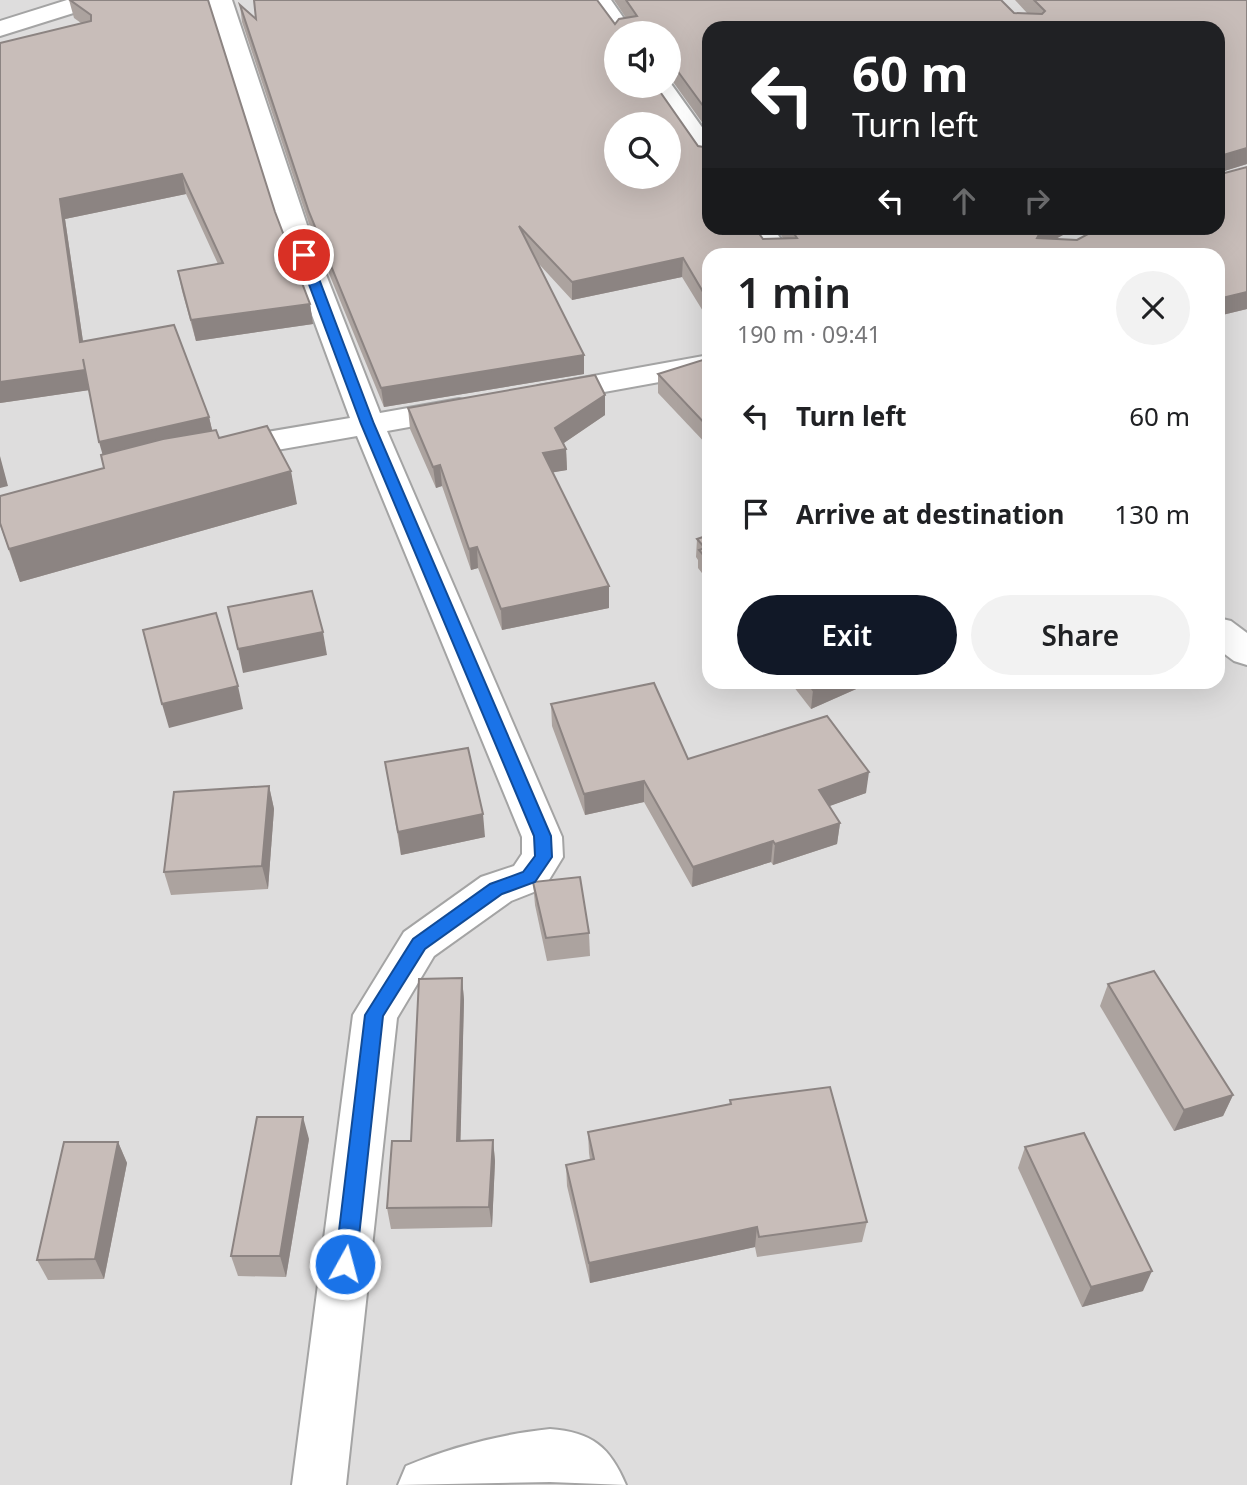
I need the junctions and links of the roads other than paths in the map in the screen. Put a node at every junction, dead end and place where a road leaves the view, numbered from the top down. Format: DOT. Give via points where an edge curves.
graph roads {
  1 [pos="91,0"];
  2 [pos="220,0"];
  3 [pos="599,0"];
  4 [pos="614,21"];
  5 [pos="0,29"];
  6 [pos="668,98"];
  7 [pos="702,146"];
  8 [pos="702,366"];
  9 [pos="368,424"];
  10 [pos="195,454"];
  11 [pos="1225,635"];
  12 [pos="1247,652"];
  13 [pos="319,1485"];
  14 [pos="425,1485"];
  15 [pos="599,1485"];
  1 -- 5 [label="street"];
  2 -- 9 [label="street" via="295,231"];
  3 -- 4 [label="street"];
  6 -- 7 [label="street"];
  8 -- 9 [label="street"];
  9 -- 10 [label="street"];
  9 -- 13 [label="street" via="542,836 543,857 529,877 496,889 419,944 374,1015"];
  11 -- 12 [label="street"];
  14 -- 15 [label="street" via="558,1454 582,1463"];
}
